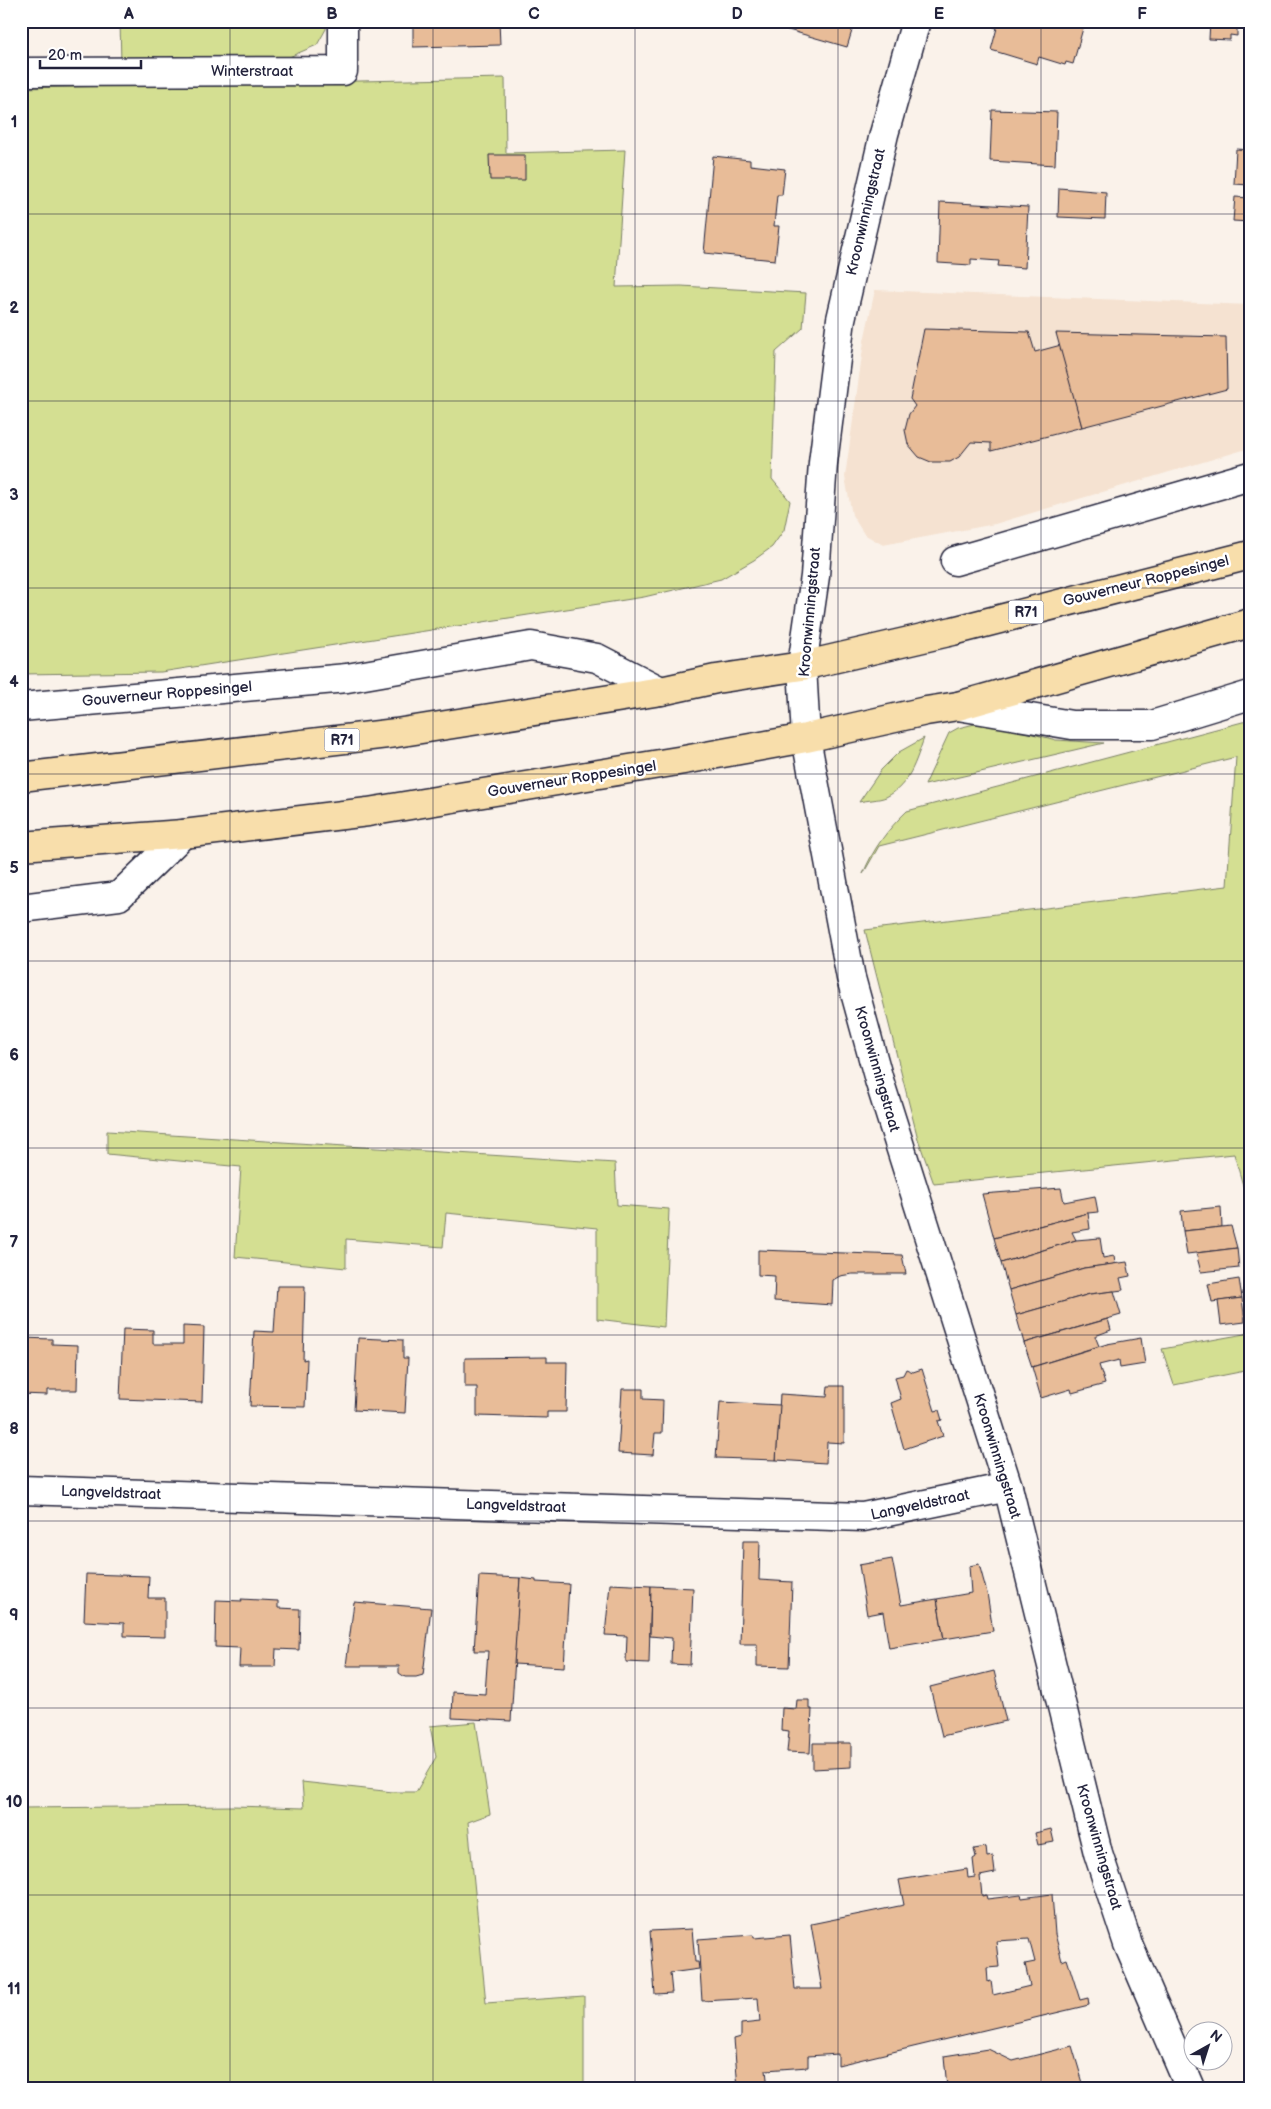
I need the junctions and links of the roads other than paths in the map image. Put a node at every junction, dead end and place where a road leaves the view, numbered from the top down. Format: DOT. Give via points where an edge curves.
graph roads {
  1 [pos="343,21"];
  2 [pos="916,21"];
  3 [pos="21,72"];
  4 [pos="1250,476"];
  5 [pos="1250,555"];
  6 [pos="955,561"];
  7 [pos="1250,623"];
  8 [pos="802,666"];
  9 [pos="661,691"];
  10 [pos="1250,695"];
  11 [pos="958,706"];
  12 [pos="21,707"];
  13 [pos="806,738"];
  14 [pos="21,776"];
  15 [pos="183,834"];
  16 [pos="21,846"];
  17 [pos="21,908"];
  18 [pos="1008,1487"];
  19 [pos="21,1490"];
  20 [pos="1190,2088"];
  1 -- 3 [label="street, Winterstraat" via="343,71"];
  2 -- 8 [label="street, Kroonwinningstraat" via="884,134 841,319 823,463 815,576"];
  4 -- 6 [label="street"];
  5 -- 8 [label="highway, Gouverneur Roppesingel / R71"];
  7 -- 11 [label="highway, Gouverneur Roppesingel"];
  8 -- 9 [label="highway, Gouverneur Roppesingel / R71"];
  8 -- 13 [label="street, Kroonwinningstraat"];
  9 -- 12 [label="street, Gouverneur Roppesingel" via="597,658 531,646 347,678"];
  9 -- 14 [label="highway, Gouverneur Roppesingel / R71" via="396,733"];
  10 -- 11 [label="street, Gouverneur Roppesingel" via="1152,725 1072,725"];
  11 -- 13 [label="highway, Gouverneur Roppesingel"];
  13 -- 15 [label="highway, Gouverneur Roppesingel" via="368,812"];
  13 -- 18 [label="street, Kroonwinningstraat" via="851,978 879,1080"];
  15 -- 16 [label="highway, Gouverneur Roppesingel"];
  15 -- 17 [label="street" via="119,896"];
  18 -- 19 [label="street, Langveldstraat" via="863,1517"];
  18 -- 20 [label="street, Kroonwinningstraat" via="1098,1853 1128,1944"];
}
